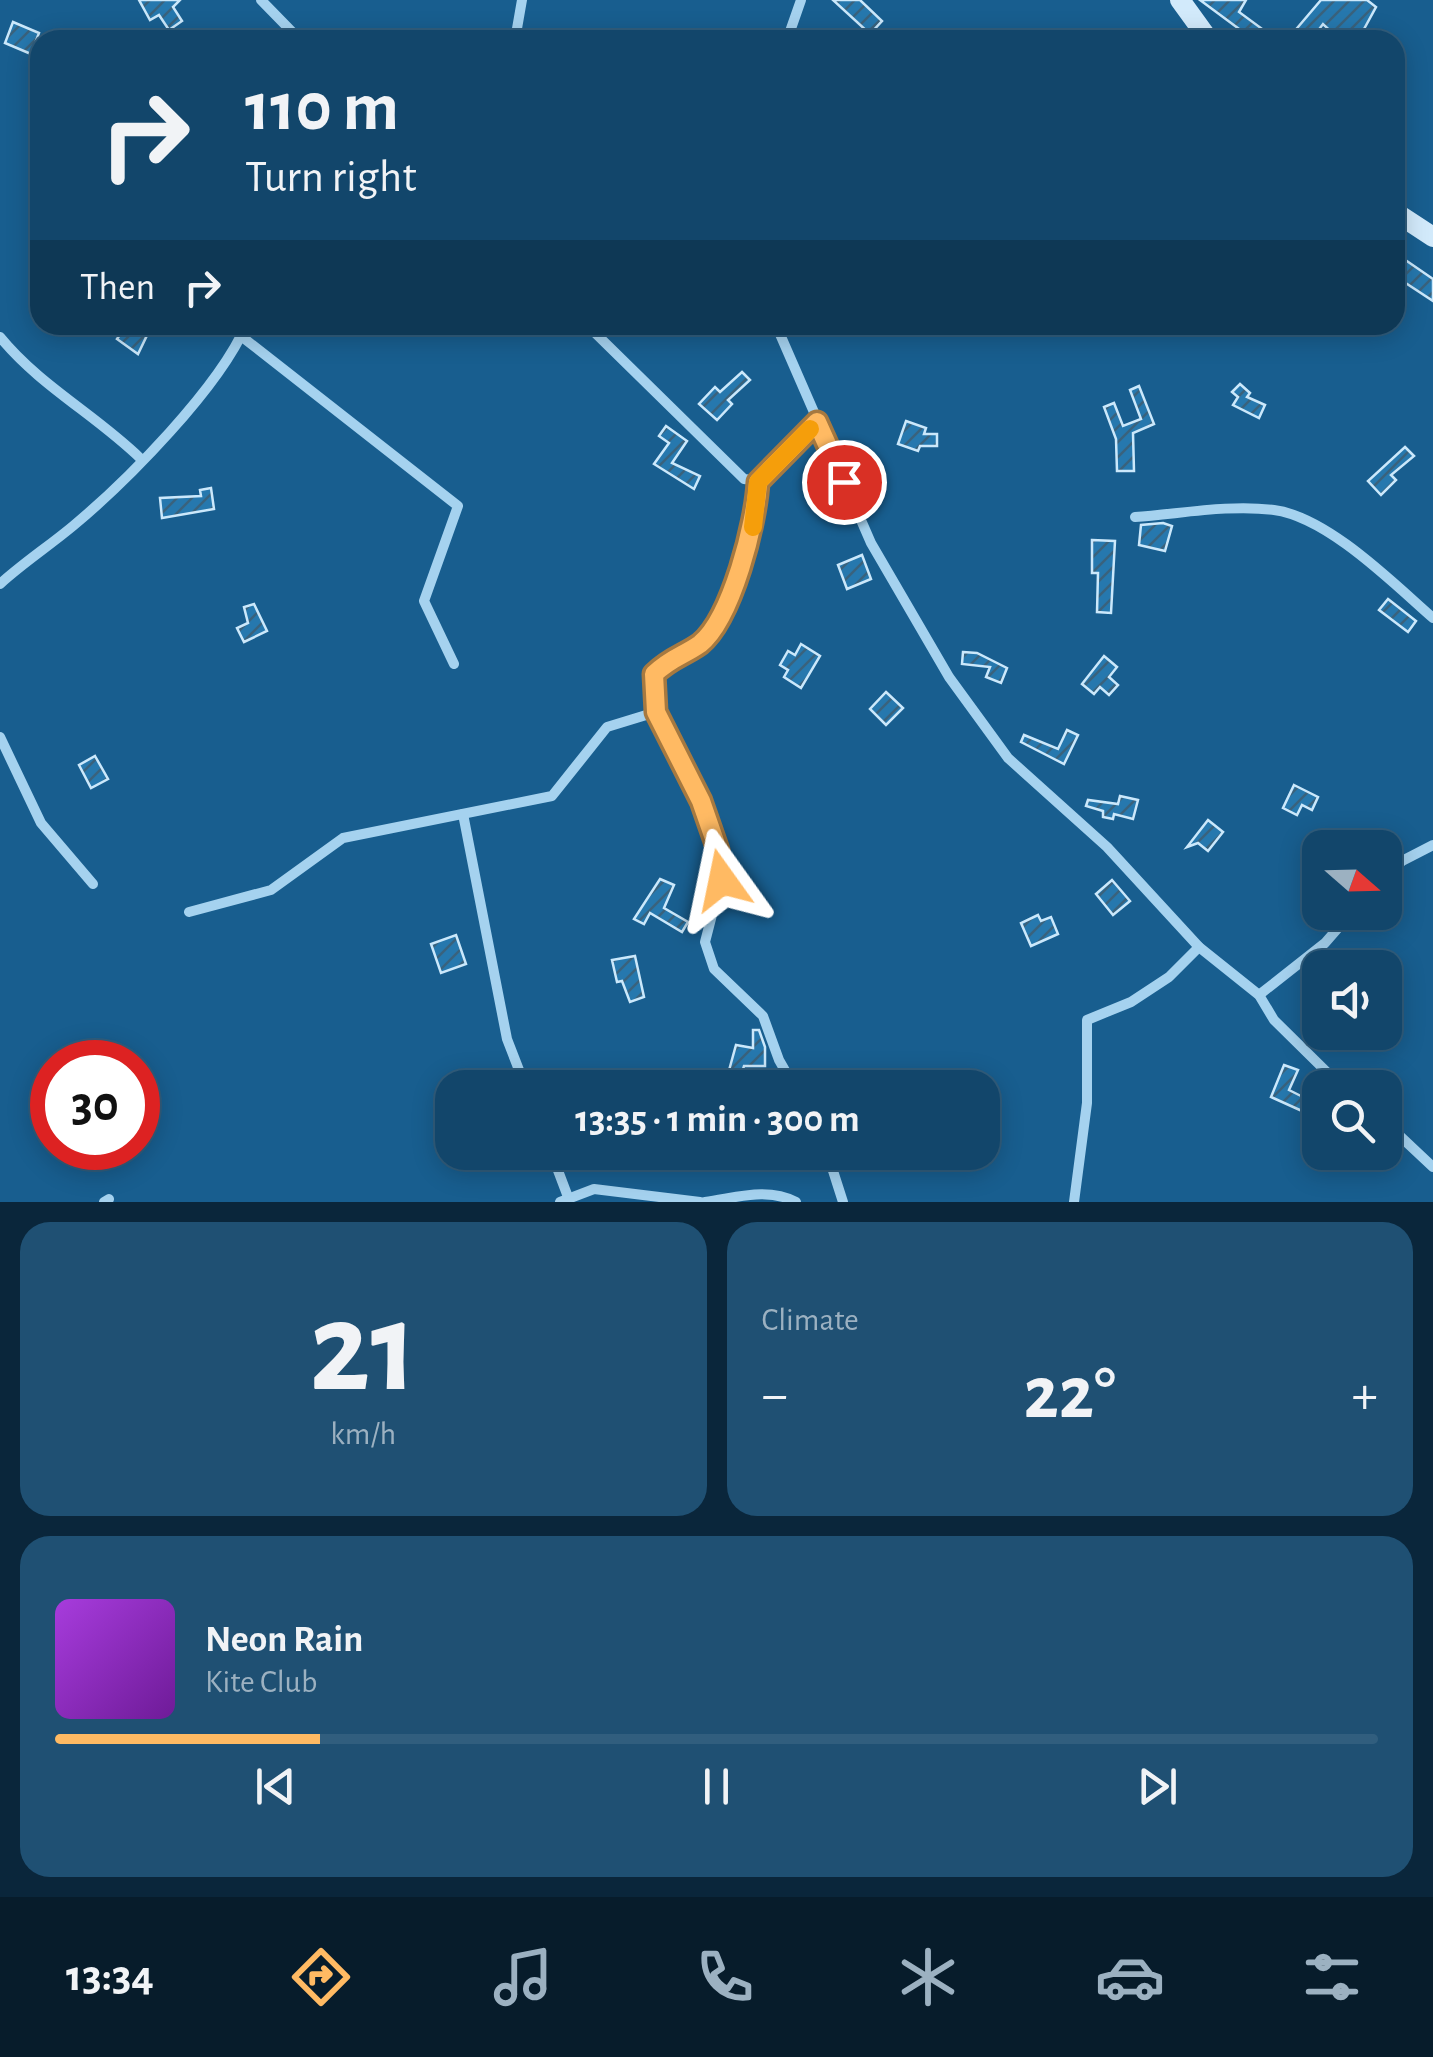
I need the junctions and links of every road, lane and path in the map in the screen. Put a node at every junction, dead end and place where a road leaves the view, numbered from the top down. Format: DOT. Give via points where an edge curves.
graph roads {
  1 [pos="261,0"];
  2 [pos="522,0"];
  3 [pos="801,0"];
  4 [pos="1180,0"];
  5 [pos="290,30"];
  6 [pos="517,30"];
  7 [pos="790,30"];
  8 [pos="1202,30"];
  9 [pos="1405,219"];
  10 [pos="1433,237"];
  11 [pos="241,335"];
  12 [pos="250,335"];
  13 [pos="597,335"];
  14 [pos="780,335"];
  15 [pos="0,338"];
  16 [pos="817,422"];
  17 [pos="141,459"];
  18 [pos="758,482"];
  19 [pos="1134,516"];
  20 [pos="0,584"];
  21 [pos="1433,618"];
  22 [pos="454,664"];
  23 [pos="656,712"];
  24 [pos="0,737"];
  25 [pos="464,814"];
  26 [pos="1433,845"];
  27 [pos="1402,861"];
  28 [pos="93,884"];
  29 [pos="189,912"];
  30 [pos="1336,930"];
  31 [pos="1199,947"];
  32 [pos="1259,995"];
  33 [pos="519,1070"];
  34 [pos="785,1070"];
  35 [pos="1325,1070"];
  36 [pos="1402,1138"];
  37 [pos="1433,1167"];
  38 [pos="556,1170"];
  39 [pos="832,1170"];
  40 [pos="564,1200"];
  41 [pos="702,1202"];
  42 [pos="796,1202"];
  43 [pos="843,1202"];
  44 [pos="1074,1202"];
  1 -- 5 [label="street"];
  2 -- 6 [label="street"];
  3 -- 7 [label="street"];
  4 -- 8 [label="street"];
  9 -- 10 [label="street"];
  11 -- 17 [label="street" via="212,379"];
  12 -- 22 [label="street" via="458,506 424,601"];
  13 -- 18 [label="street" via="744,479"];
  14 -- 16 [label="street"];
  15 -- 17 [label="street" via="24,367"];
  16 -- 18 [label="street"];
  16 -- 31 [label="street" via="871,543 949,676 1008,758 1107,847"];
  17 -- 20 [label="street"];
  18 -- 23 [label="street" via="756,517 718,623 654,674"];
  19 -- 21 [label="street" via="1285,512 1374,561"];
  23 -- 25 [label="street" via="607,727 552,796"];
  23 -- 34 [label="street" via="718,850 722,880 706,942 714,969 764,1016"];
  24 -- 28 [label="street" via="41,824"];
  25 -- 29 [label="street" via="343,838 271,890"];
  25 -- 33 [label="street" via="507,1039"];
  26 -- 27 [label="street"];
  30 -- 32 [label="street"];
  31 -- 32 [label="street"];
  31 -- 44 [label="street" via="1144,994 1087,1020 1088,1102"];
  32 -- 35 [label="street" via="1274,1020"];
  36 -- 37 [label="street"];
  38 -- 40 [label="street"];
  39 -- 43 [label="street"];
  40 -- 41 [label="street" via="594,1189"];
  41 -- 42 [label="street" via="758,1194"];
}
